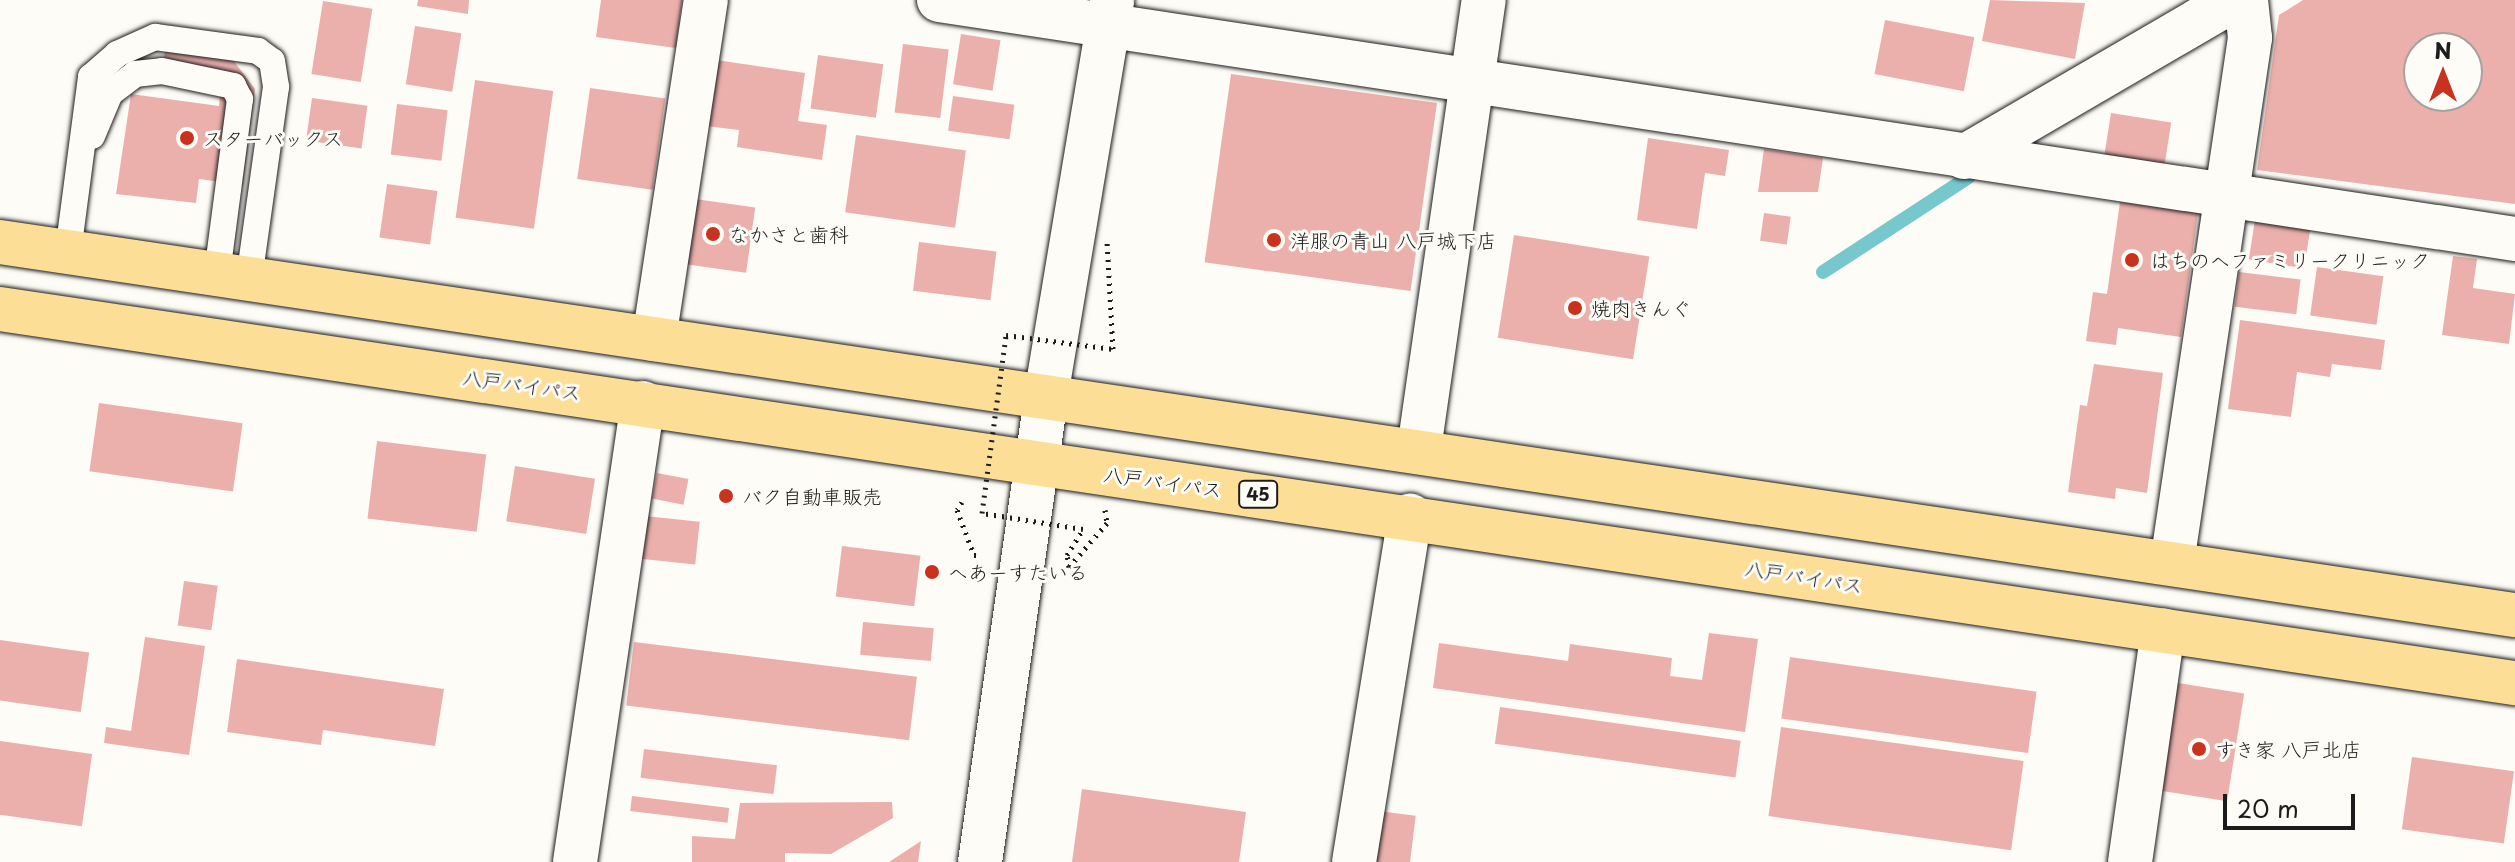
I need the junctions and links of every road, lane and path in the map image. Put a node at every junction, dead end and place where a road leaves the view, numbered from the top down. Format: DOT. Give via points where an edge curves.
graph roads {
  1 [pos="706,0"];
  2 [pos="939,0"];
  3 [pos="1484,0"];
  4 [pos="2234,0"];
  5 [pos="2246,0"];
  6 [pos="1110,14"];
  7 [pos="1472,82"];
  8 [pos="1964,157"];
  9 [pos="80,161"];
  10 [pos="2229,195"];
  11 [pos="2515,239"];
  12 [pos="0,242"];
  13 [pos="1107,243"];
  14 [pos="68,252"];
  15 [pos="233,277"];
  16 [pos="0,309"];
  17 [pos="654,339"];
  18 [pos="1046,396"];
  19 [pos="643,403"];
  20 [pos="1419,449"];
  21 [pos="1037,465"];
  22 [pos="962,502"];
  23 [pos="1105,510"];
  24 [pos="982,513"];
  25 [pos="1410,515"];
  26 [pos="982,527"];
  27 [pos="983,541"];
  28 [pos="2172,563"];
  29 [pos="2515,615"];
  30 [pos="2163,630"];
  31 [pos="2515,683"];
  32 [pos="575,862"];
  33 [pos="980,862"];
  34 [pos="1354,862"];
  35 [pos="2130,862"];
  1 -- 17 [label="street"];
  2 -- 6 [label="street"];
  3 -- 7 [label="street"];
  4 -- 8 [label="street"];
  5 -- 10 [label="street" via="2250,38"];
  6 -- 7 [label="street"];
  6 -- 18 [label="street"];
  7 -- 8 [label="street"];
  7 -- 20 [label="street"];
  8 -- 10 [label="street"];
  9 -- 14 [label="lane"];
  9 -- 15 [label="lane" via="110,93 135,74 149,70 227,81 240,99"];
  9 -- 15 [label="lane" via="91,77 129,46 155,37 264,54 272,61 276,87"];
  10 -- 11 [label="street"];
  10 -- 28 [label="street"];
  12 -- 14 [label="highway"];
  13 -- 24 [label="path, bridge" via="1113,349 1006,335"];
  14 -- 15 [label="highway"];
  15 -- 17 [label="highway"];
  16 -- 19 [label="highway, 八戸バイパス / 45"];
  17 -- 18 [label="highway"];
  18 -- 20 [label="highway"];
  18 -- 21 [label="street"];
  19 -- 21 [label="highway, 八戸バイパス / 45"];
  19 -- 32 [label="street"];
  20 -- 28 [label="highway"];
  21 -- 25 [label="highway, 八戸バイパス / 45"];
  21 -- 33 [label="street"];
  22 -- 27 [label="path" via="957,510 974,555 984,555"];
  23 -- 24 [label="path, bridge" via="1107,523 1069,567 1067,555 1083,529"];
  24 -- 26 [label="path"];
  25 -- 30 [label="highway, 八戸バイパス / 45"];
  25 -- 34 [label="street"];
  28 -- 29 [label="highway"];
  30 -- 31 [label="highway, 八戸バイパス / 45"];
  30 -- 35 [label="street"];
}
